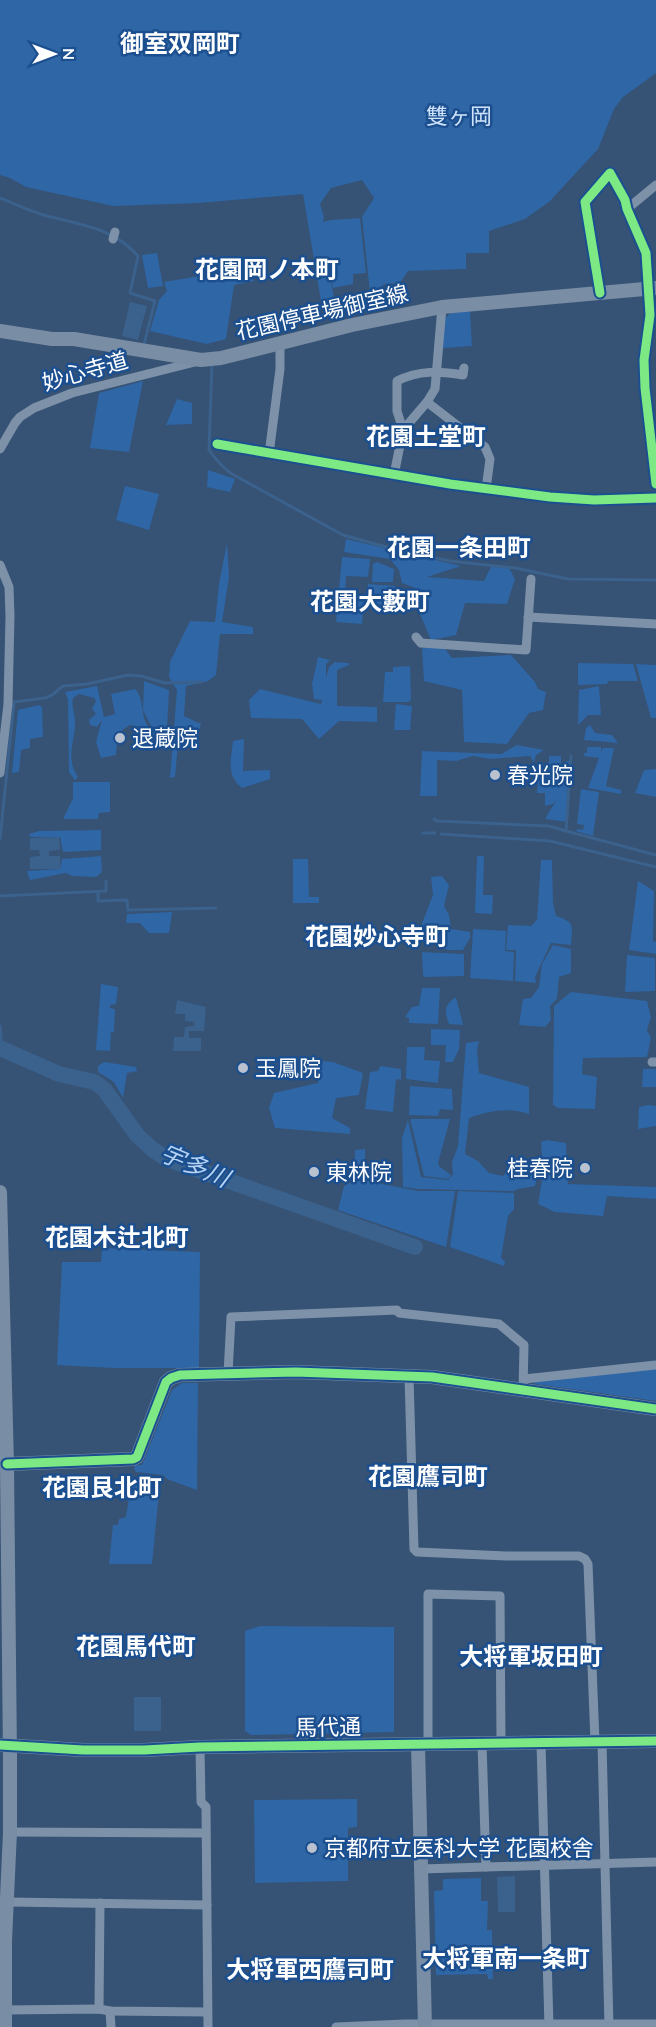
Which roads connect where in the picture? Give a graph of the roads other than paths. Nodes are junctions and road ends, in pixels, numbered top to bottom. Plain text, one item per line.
1 (656, 184) edge
2 (627, 209) junction
3 (656, 246) edge
4 (646, 253) junction
5 (652, 288) edge
6 (600, 293) junction
7 (441, 307) junction
8 (0, 331) edge
9 (280, 343) junction
10 (209, 359) junction
11 (464, 368) dead end
12 (437, 371) junction
13 (656, 387) edge
14 (645, 388) junction
15 (427, 402) junction
16 (403, 430) junction
17 (217, 444) dead end
18 (0, 449) edge
19 (269, 454) junction
20 (655, 461) edge
21 (394, 475) junction
22 (656, 484) edge
23 (486, 489) junction
24 (656, 498) edge
25 (0, 569) edge
26 (531, 579) dead end
27 (528, 617) junction
28 (656, 624) edge
29 (416, 637) dead end
30 (0, 773) edge
31 (0, 1192) edge
32 (656, 1365) edge
33 (2, 1371) edge
34 (228, 1374) junction
35 (409, 1376) junction
36 (523, 1384) junction
37 (656, 1408) edge
38 (7, 1464) junction
39 (4, 1570) edge
40 (5, 1689) edge
41 (656, 1741) edge
42 (599, 1742) junction
43 (501, 1743) junction
44 (541, 1743) junction
45 (482, 1744) junction
46 (5, 1745) edge
47 (423, 1745) junction
48 (200, 1747) junction
49 (5, 1812) edge
50 (10, 1832) junction
51 (205, 1833) junction
52 (656, 1862) edge
53 (605, 1864) junction
54 (544, 1865) junction
55 (486, 1867) junction
56 (422, 1869) junction
57 (8, 1902) junction
58 (100, 1903) junction
59 (207, 1905) junction
60 (3, 1941) edge
61 (3, 1983) edge
62 (99, 2009) junction
63 (5, 2010) junction
64 (110, 2011) junction
65 (207, 2012) junction
66 (656, 2024) edge
67 (609, 2025) edge
68 (425, 2026) edge
69 (489, 2026) edge
70 (549, 2026) edge
71 (5, 2027) edge
72 (111, 2027) edge
73 (208, 2027) edge
74 (336, 2027) edge

1 - 2 street
2 - 4 street
2 - 6 street
3 - 4 street
4 - 5 street
5 - 6 street, 花園停車場御室線
5 - 14 street
6 - 7 street, 花園停車場御室線
7 - 9 street, 花園停車場御室線
7 - 12 street
8 - 10 street, 花園停車場御室線
9 - 10 street, 花園停車場御室線
9 - 19 street
10 - 18 street, 妙心寺道
11 - 12 street
12 - 15 street
12 - 16 street
13 - 14 street
14 - 20 street
15 - 16 street
15 - 23 street
16 - 21 street
17 - 19 street
19 - 21 street
20 - 22 street
21 - 23 street
23 - 24 street
25 - 30 street
26 - 27 street
27 - 28 street
27 - 29 street
31 - 33 street
32 - 36 street
33 - 38 street
34 - 35 street
34 - 36 street
34 - 38 street
35 - 36 street
35 - 42 street
36 - 37 street
38 - 39 street
39 - 40 street
40 - 46 street
41 - 42 street, 馬代通
42 - 44 street, 馬代通
42 - 53 street
43 - 44 street, 馬代通
43 - 45 street, 馬代通
43 - 47 street
44 - 54 street
45 - 47 street, 馬代通
45 - 55 street
46 - 48 street, 馬代通
46 - 49 street
47 - 48 street, 馬代通
47 - 56 street
48 - 51 street
49 - 50 street
50 - 51 street
50 - 57 street
51 - 59 street
52 - 53 street
53 - 54 street
53 - 67 street
54 - 55 street
54 - 70 street
55 - 56 street
56 - 68 street
57 - 58 street
57 - 60 street
58 - 59 street
58 - 62 street
59 - 65 street
60 - 61 street
61 - 63 street
62 - 63 street
62 - 64 street
63 - 71 street
64 - 65 street
64 - 72 street
65 - 73 street
66 - 67 street
67 - 70 street
68 - 69 street
68 - 74 street
69 - 70 street

